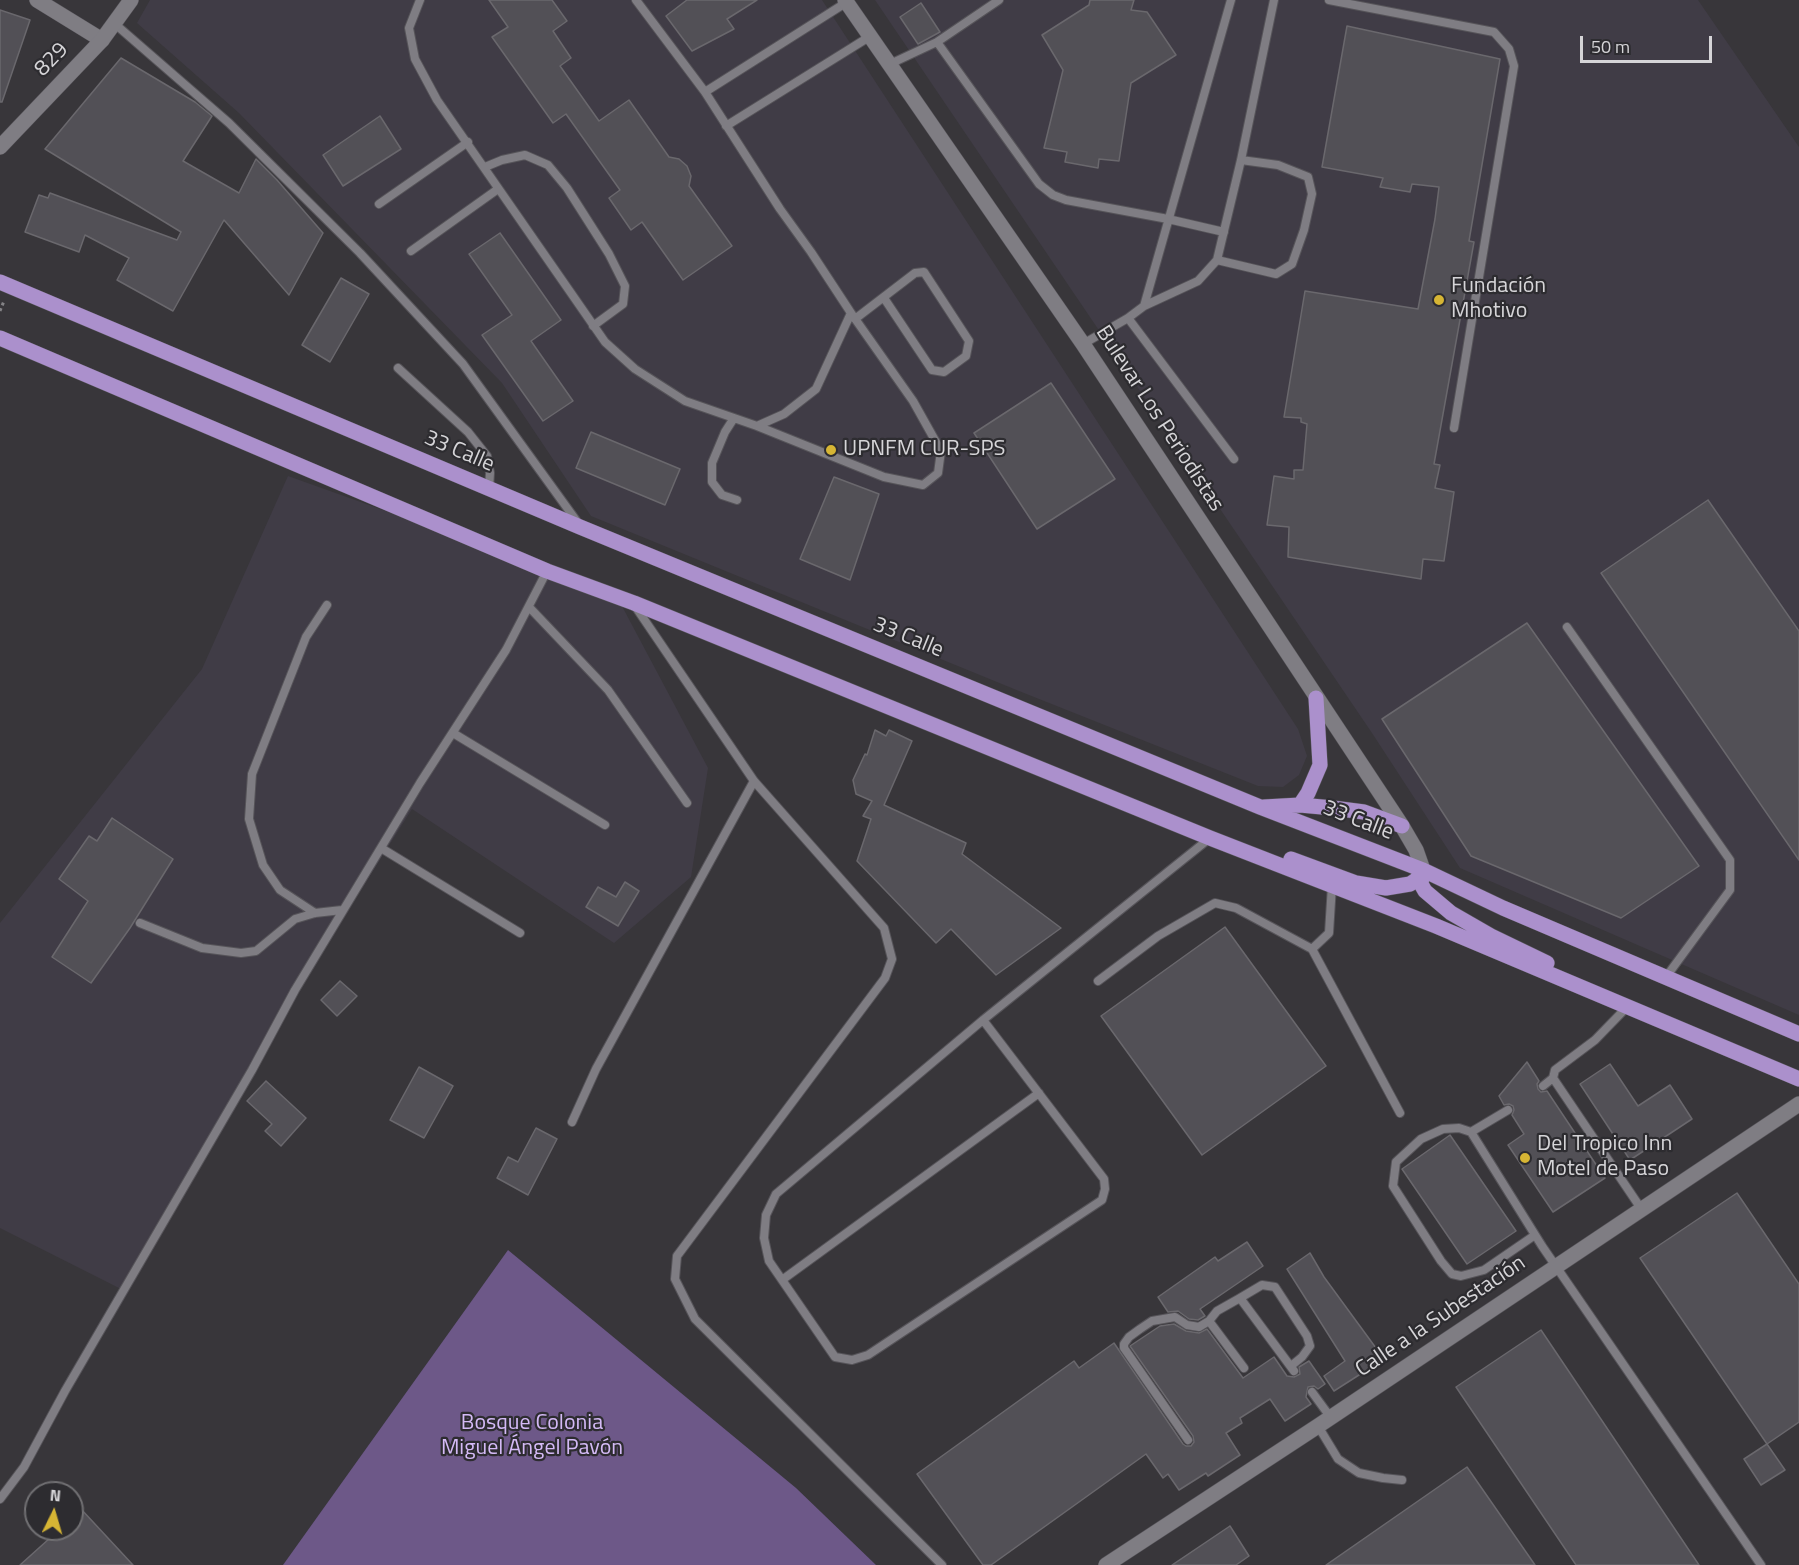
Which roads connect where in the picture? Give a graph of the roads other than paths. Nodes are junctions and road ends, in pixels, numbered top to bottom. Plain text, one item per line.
1 (37, 0) edge
2 (131, 0) edge
3 (420, 0) edge
4 (636, 0) edge
5 (999, 0) edge
6 (1231, 0) edge
7 (1274, 0) edge
8 (1329, 0) edge
9 (846, 1) edge
10 (115, 24) junction
11 (870, 37) junction
12 (102, 40) junction
13 (937, 42) junction
14 (890, 64) junction
15 (705, 92) junction
16 (726, 126) junction
17 (468, 142) junction
18 (0, 147) edge
19 (1241, 160) junction
20 (485, 167) junction
21 (498, 189) junction
22 (379, 204) dead end
23 (1168, 219) junction
24 (1224, 232) junction
25 (411, 251) dead end
26 (1217, 260) junction
27 (0, 282) edge
28 (884, 298) junction
29 (1144, 306) junction
30 (853, 316) junction
31 (1128, 318) junction
32 (593, 326) junction
33 (0, 338) edge
34 (1083, 344) junction
35 (398, 368) dead end
36 (734, 418) junction
37 (756, 426) junction
38 (1454, 428) dead end
39 (1234, 459) dead end
40 (489, 488) junction
41 (737, 500) dead end
42 (580, 526) junction
43 (548, 571) junction
44 (634, 603) junction
45 (327, 605) dead end
46 (529, 607) junction
47 (1567, 627) dead end
48 (1316, 698) junction
49 (453, 733) junction
50 (754, 782) junction
51 (687, 803) dead end
52 (1300, 805) junction
53 (1260, 807) junction
54 (605, 825) dead end
55 (1402, 826) junction
56 (1210, 838) junction
57 (381, 848) junction
58 (1423, 870) junction
59 (1332, 880) junction
60 (342, 910) junction
61 (315, 913) junction
62 (140, 923) dead end
63 (520, 933) dead end
64 (1312, 949) junction
65 (1666, 977) junction
66 (1098, 981) dead end
67 (1573, 984) junction
68 (1627, 1006) junction
69 (983, 1020) junction
70 (1799, 1034) edge
71 (1552, 1078) junction
72 (1799, 1079) edge
73 (1543, 1086) dead end
74 (1039, 1093) junction
75 (1799, 1104) edge
76 (1508, 1110) dead end
77 (1400, 1113) dead end
78 (572, 1122) dead end
79 (1472, 1132) junction
80 (1642, 1210) junction
81 (1535, 1235) junction
82 (1557, 1266) junction
83 (782, 1280) junction
84 (1240, 1298) junction
85 (1209, 1320) junction
86 (1244, 1368) dead end
87 (1312, 1392) dead end
88 (1331, 1418) junction
89 (1318, 1426) junction
90 (1188, 1440) dead end
91 (1402, 1480) dead end
92 (0, 1499) edge
93 (942, 1565) edge
94 (1106, 1565) edge
95 (1761, 1565) edge

1 - 12 street
2 - 10 street, 829
3 - 17 lane
4 - 15 lane
5 - 13 lane
6 - 23 lane
7 - 19 lane
8 - 38 lane
9 - 11 street, Bulevar Los Periodistas
9 - 15 lane
10 - 12 street, 829
10 - 42 lane
11 - 14 street, Bulevar Los Periodistas
11 - 16 lane
12 - 18 street, 829
13 - 14 lane
13 - 23 lane
14 - 34 street, Bulevar Los Periodistas
15 - 16 lane
16 - 30 lane
17 - 20 lane
17 - 22 lane
19 - 24 lane
19 - 26 lane
20 - 21 lane
20 - 32 lane
21 - 25 lane
21 - 32 lane
23 - 24 lane
23 - 29 lane
24 - 26 lane
26 - 29 lane
27 - 40 main road, 33 Calle
28 - 28 lane
28 - 30 lane
29 - 31 lane
30 - 37 lane
30 - 37 lane
31 - 34 lane
31 - 39 lane
32 - 36 lane
33 - 43 main road
34 - 48 street, Bulevar Los Periodistas
35 - 40 lane
36 - 37 lane
36 - 41 lane
40 - 42 main road, 33 Calle
42 - 53 main road, 33 Calle
43 - 44 main road
43 - 46 lane
44 - 50 lane
44 - 56 main road
45 - 61 lane
46 - 49 lane
46 - 51 lane
47 - 65 lane
48 - 52 main road
48 - 55 street, Bulevar Los Periodistas
49 - 54 lane
49 - 57 lane
50 - 78 lane
50 - 93 lane
52 - 53 main road
52 - 55 main road
53 - 58 main road, 33 Calle
55 - 58 street, Bulevar Los Periodistas
56 - 59 main road
56 - 69 lane
57 - 60 lane
57 - 63 lane
58 - 59 main road
58 - 65 main road, 33 Calle
58 - 67 main road
59 - 64 lane
59 - 67 main road
60 - 61 lane
60 - 92 lane
61 - 62 lane
64 - 66 lane
64 - 77 lane
65 - 70 main road, 33 Calle
67 - 68 main road
68 - 71 lane
68 - 72 main road
69 - 74 lane
69 - 83 lane
71 - 73 lane
71 - 80 lane
74 - 83 lane
74 - 83 lane
75 - 80 street, Calle a la Subestación
76 - 79 lane
79 - 81 lane
79 - 81 lane
80 - 82 street, Calle a la Subestación
81 - 82 lane
82 - 88 street, Calle a la Subestación
82 - 95 lane
84 - 84 lane
84 - 85 lane
85 - 86 lane
85 - 90 lane
87 - 88 lane
88 - 89 street, Calle a la Subestación
89 - 91 lane
89 - 94 street, Calle a la Subestación

